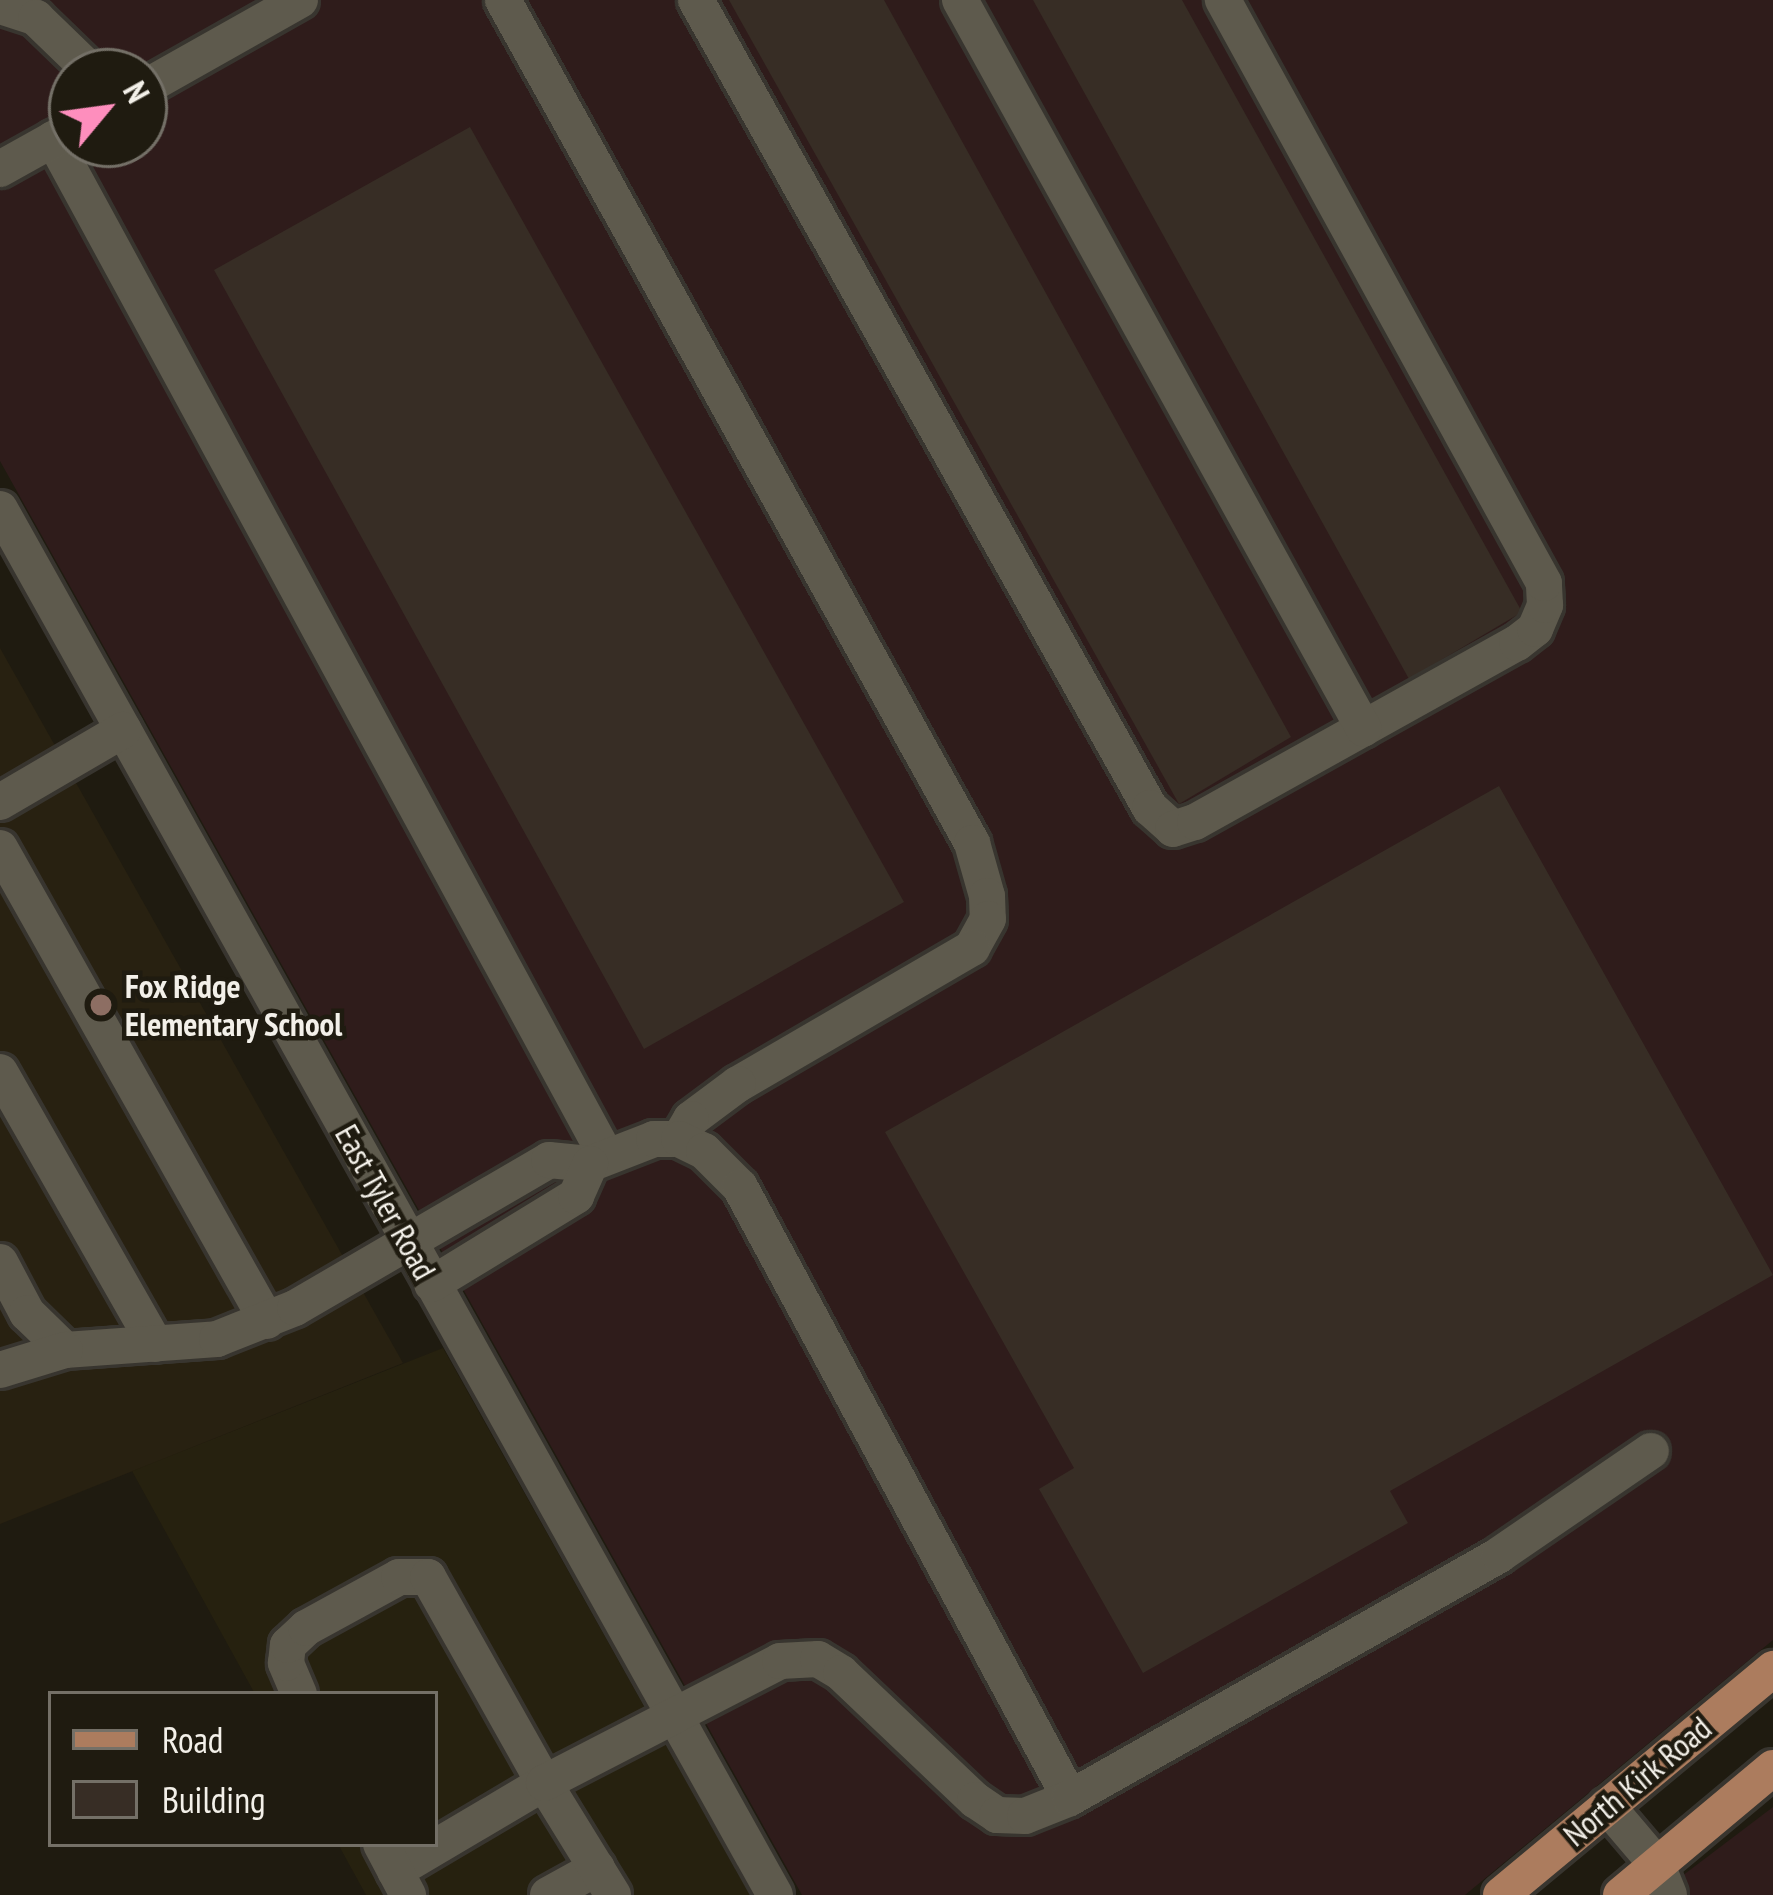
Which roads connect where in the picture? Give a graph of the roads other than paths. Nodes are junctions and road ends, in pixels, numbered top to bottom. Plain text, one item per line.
1 (301, 0) edge
2 (503, 0) edge
3 (696, 0) edge
4 (960, 0) edge
5 (1223, 0) edge
6 (0, 6) edge
7 (67, 48) edge
8 (168, 75) edge
9 (48, 142) edge
10 (80, 168) edge
11 (0, 169) edge
12 (0, 508) edge
13 (1364, 729) junction
14 (123, 730) junction
15 (0, 802) edge
16 (0, 848) edge
17 (0, 1072) edge
18 (680, 1139) junction
19 (598, 1160) junction
20 (406, 1238) junction
21 (0, 1262) edge
22 (432, 1284) junction
23 (267, 1321) junction
24 (155, 1344) junction
25 (65, 1350) junction
26 (0, 1370) edge
27 (1651, 1451) dead end
28 (1773, 1669) edge
29 (297, 1691) edge
30 (674, 1716) junction
31 (1773, 1768) edge
32 (544, 1783) junction
33 (1070, 1798) junction
34 (1607, 1806) junction
35 (438, 1845) edge
36 (434, 1847) edge
37 (395, 1870) edge
38 (1663, 1880) edge
39 (605, 1882) edge
40 (548, 1895) edge
41 (775, 1895) edge
42 (1501, 1895) edge
43 (1621, 1895) edge

1 - 8 street
2 - 18 street
3 - 13 street
4 - 13 street
5 - 13 street
6 - 7 street
9 - 11 street
10 - 19 street
12 - 14 street, East Tyler Road
14 - 15 street
14 - 20 street, East Tyler Road
16 - 23 street
17 - 24 street
18 - 19 street
18 - 33 street
19 - 20 street
19 - 22 street
20 - 22 street, East Tyler Road
20 - 23 street
21 - 25 street
22 - 30 street, East Tyler Road
23 - 24 street
24 - 25 street
25 - 26 street
27 - 33 street
28 - 34 main road, North Kirk Road
29 - 32 street
30 - 32 street
30 - 33 street
30 - 41 street, East Tyler Road
31 - 38 main road
32 - 35 street
32 - 39 street
34 - 38 street
34 - 42 main road, North Kirk Road
36 - 37 street
38 - 43 main road
39 - 40 street

